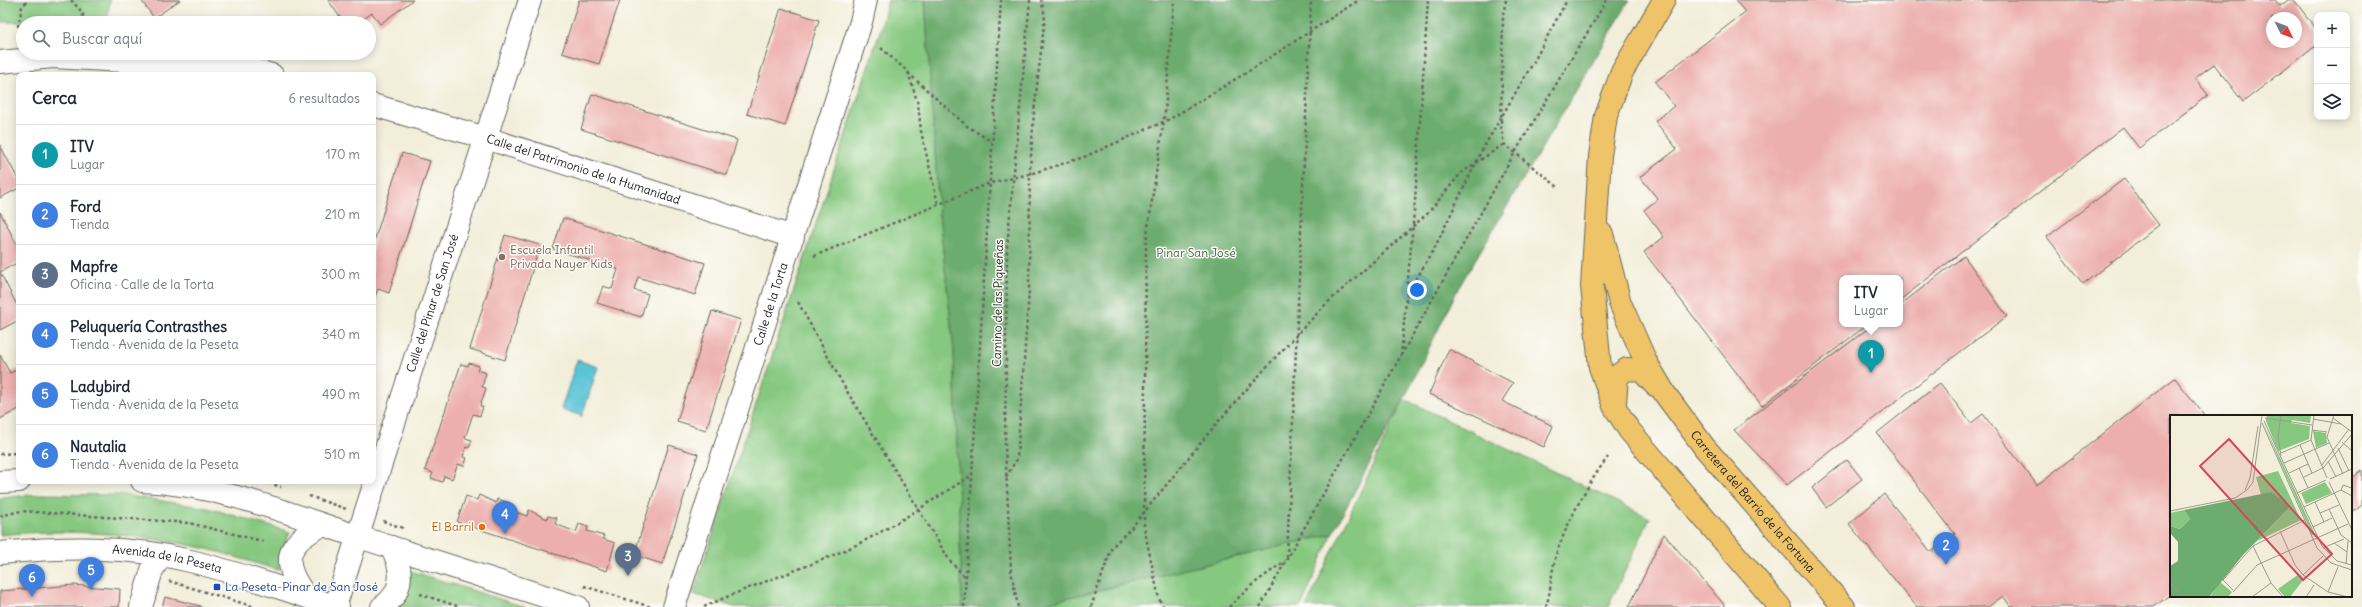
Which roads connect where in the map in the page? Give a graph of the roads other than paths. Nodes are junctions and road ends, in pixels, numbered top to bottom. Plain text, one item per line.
1 (530, 0) edge
2 (866, 0) edge
3 (1664, 0) edge
4 (0, 62) edge
5 (53, 66) edge
6 (261, 72) edge
7 (376, 106) edge
8 (486, 138) junction
9 (1596, 211) junction
10 (793, 237) junction
11 (1665, 394) junction
12 (1614, 406) junction
13 (376, 477) edge
14 (16, 480) edge
15 (0, 482) edge
16 (171, 484) edge
17 (374, 484) edge
18 (323, 525) junction
19 (357, 536) junction
20 (391, 547) junction
21 (0, 553) edge
22 (161, 556) junction
23 (306, 596) junction
24 (141, 607) edge
25 (336, 607) edge
26 (382, 607) edge
27 (578, 607) edge
28 (674, 607) edge
29 (1780, 607) edge
30 (1844, 607) edge

1 - 8 street, Calle del Pinar de San José
2 - 10 street, Calle de la Torta
3 - 9 main road, Carretera del Barrio de la Fortuna
4 - 5 street
5 - 6 street
7 - 8 street, Calle del Patrimonio de la Humanidad
8 - 10 street, Calle del Patrimonio de la Humanidad
8 - 13 street, Calle del Pinar de San José
9 - 11 main road, Carretera del Barrio de la Fortuna
9 - 12 main road, Carretera del Barrio de la Fortuna
10 - 28 street, Calle de la Torta
11 - 12 main road, Carretera del Barrio de la Fortuna
11 - 30 main road, Carretera del Barrio de la Fortuna
12 - 29 main road, Carretera del Barrio de la Fortuna
14 - 15 street
16 - 18 street
17 - 19 street, Calle del Pinar de San José
18 - 19 street
18 - 23 street
19 - 20 street
19 - 25 street, Calle del Pinar de San José
20 - 26 street
20 - 27 street
21 - 22 street, Avenida de la Peseta
22 - 23 street, Avenida de la Peseta
22 - 24 street
23 - 25 street, Avenida de la Peseta

